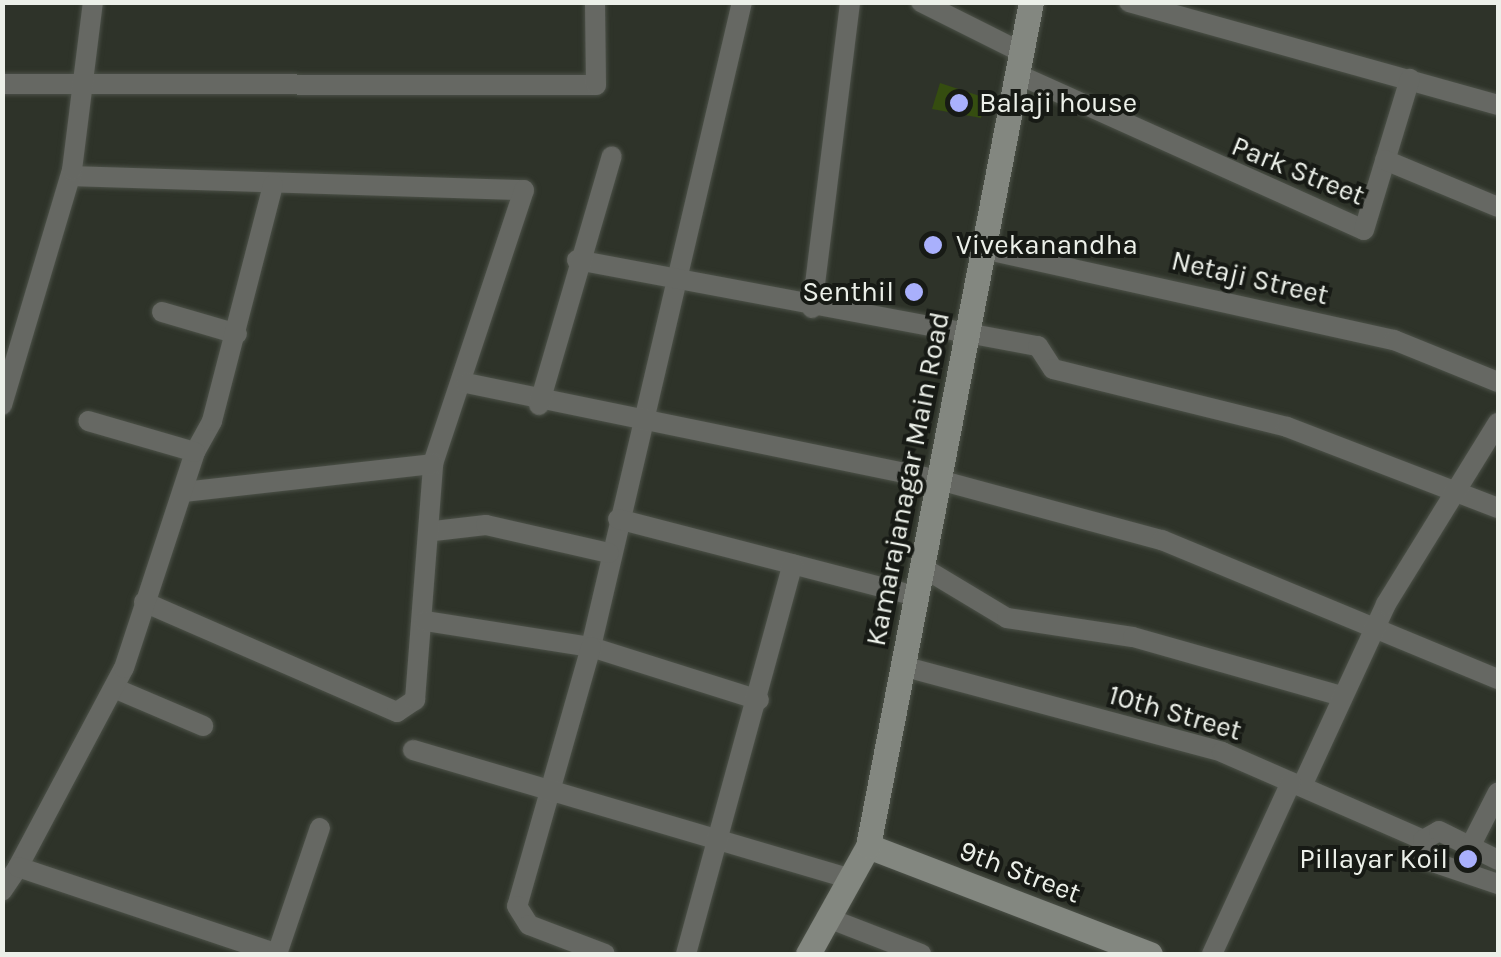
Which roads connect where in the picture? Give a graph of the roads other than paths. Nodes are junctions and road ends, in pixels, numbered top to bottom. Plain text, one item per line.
1 (93, 2) edge
2 (595, 2) edge
3 (742, 2) edge
4 (850, 2) edge
5 (921, 2) edge
6 (1031, 2) edge
7 (1129, 2) edge
8 (1019, 63) junction
9 (1410, 79) junction
10 (89, 82) junction
11 (2, 84) edge
12 (1498, 105) edge
13 (612, 156) dead end
14 (1386, 160) junction
15 (71, 176) junction
16 (273, 184) junction
17 (1498, 206) edge
18 (983, 248) junction
19 (576, 260) junction
20 (672, 284) junction
21 (812, 308) junction
22 (162, 312) dead end
23 (967, 333) junction
24 (237, 334) junction
25 (1498, 382) edge
26 (466, 384) junction
27 (540, 404) junction
28 (2, 405) edge
29 (88, 421) dead end
30 (1498, 423) edge
31 (637, 424) junction
32 (195, 452) junction
33 (434, 464) junction
34 (938, 480) junction
35 (1459, 490) junction
36 (185, 492) junction
37 (1498, 508) edge
38 (618, 519) junction
39 (434, 531) junction
40 (609, 553) junction
41 (792, 564) junction
42 (922, 567) junction
43 (916, 596) junction
44 (144, 602) junction
45 (426, 621) junction
46 (1376, 625) junction
47 (591, 647) junction
48 (902, 666) junction
49 (1498, 678) edge
50 (114, 688) junction
51 (1342, 696) junction
52 (758, 700) junction
53 (203, 726) dead end
54 (413, 750) dead end
55 (1296, 784) junction
56 (552, 791) junction
57 (1498, 792) edge
58 (320, 828) dead end
59 (1422, 840) junction
60 (724, 842) junction
61 (1472, 844) junction
62 (868, 846) junction
63 (1498, 860) edge
64 (18, 866) junction
65 (850, 878) junction
66 (1498, 884) edge
67 (2, 891) edge
68 (828, 918) junction
69 (278, 954) edge
70 (605, 954) edge
71 (686, 954) edge
72 (808, 954) edge
73 (921, 954) edge
74 (1150, 954) edge
75 (1212, 954) edge

1 - 10 street
2 - 10 street
3 - 20 street
4 - 21 street
5 - 8 street
6 - 8 main road, Kamarajanagar Main Road
7 - 9 street
8 - 14 street, Park Street
8 - 18 main road, Kamarajanagar Main Road
9 - 12 street
9 - 14 street, Park Street
10 - 11 street
10 - 15 street
13 - 19 street
14 - 17 street
15 - 16 street
15 - 28 street
16 - 24 street
16 - 26 street
18 - 23 main road, Kamarajanagar Main Road
18 - 25 street, Netaji Street
19 - 20 street
19 - 27 street
20 - 21 street
20 - 31 street
21 - 23 street
22 - 24 street
23 - 34 main road, Kamarajanagar Main Road
23 - 35 street
24 - 32 street
26 - 27 street
26 - 33 street
27 - 31 street
29 - 32 street
30 - 35 street
31 - 34 street
31 - 38 street
32 - 36 street
33 - 36 street
33 - 39 street
34 - 42 main road, Kamarajanagar Main Road
34 - 46 street
35 - 37 street
35 - 46 street
36 - 44 street
38 - 40 street
38 - 41 street
39 - 40 street
39 - 45 street
40 - 47 street
41 - 43 street
41 - 52 street
42 - 43 main road, Kamarajanagar Main Road
42 - 51 street
43 - 48 main road, Kamarajanagar Main Road
44 - 45 street
44 - 50 street
45 - 47 street
46 - 49 street
46 - 51 street
47 - 52 street
47 - 56 street
48 - 55 street, 10th Street
48 - 62 main road, Kamarajanagar Main Road
50 - 53 street
50 - 64 street
51 - 55 street
52 - 60 street
54 - 56 street
55 - 59 street, 10th Street
55 - 75 street
56 - 60 street
56 - 70 street
57 - 61 street
58 - 69 street
59 - 61 street, 10th Street
59 - 66 street, 10th Street
60 - 65 street
60 - 71 street
61 - 63 street, 10th Street
62 - 65 main road, Kamarajanagar Main Road
62 - 74 main road, 9th Street
64 - 67 street
64 - 69 street
65 - 68 main road, Kamarajanagar Main Road
68 - 72 main road, Kamarajanagar Main Road
68 - 73 street

